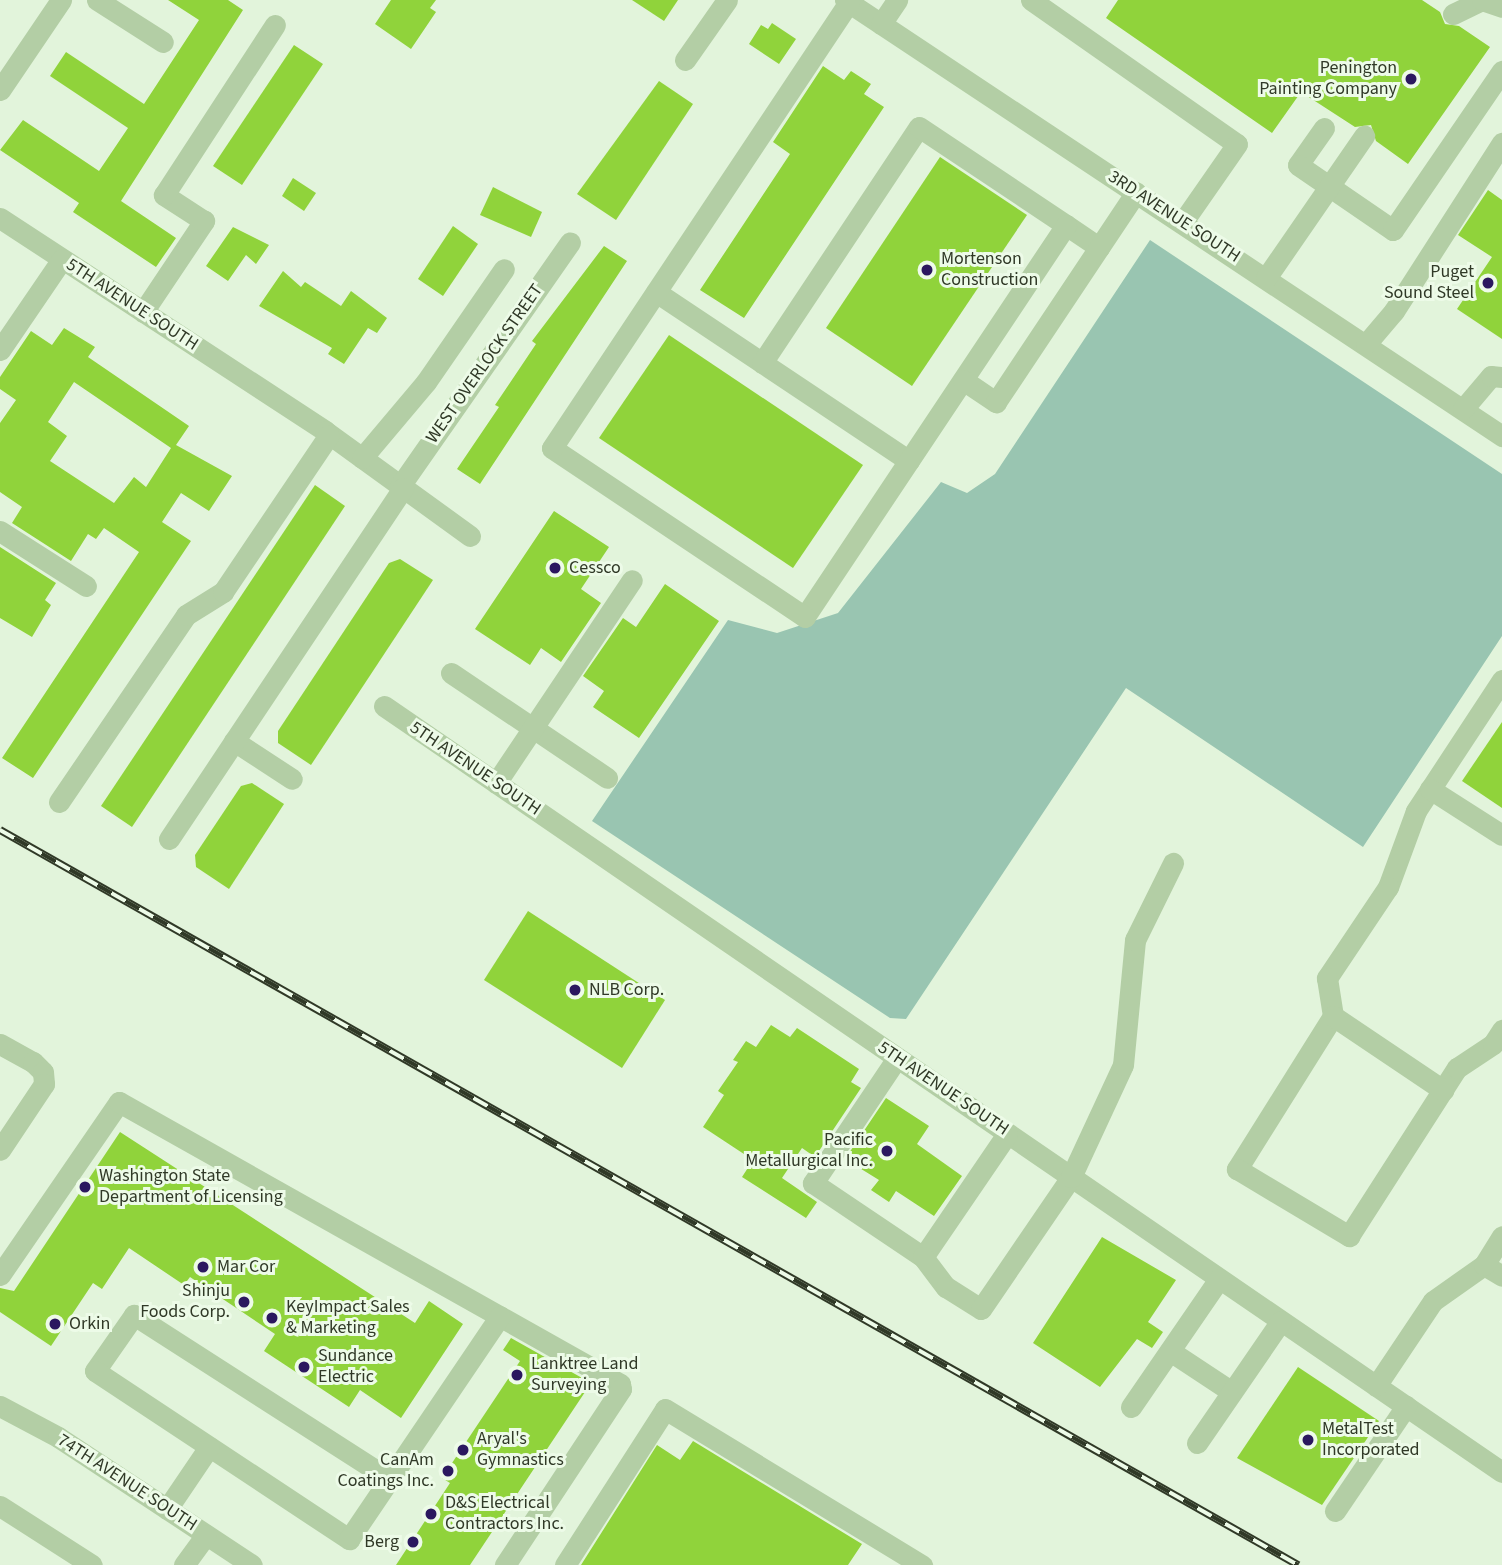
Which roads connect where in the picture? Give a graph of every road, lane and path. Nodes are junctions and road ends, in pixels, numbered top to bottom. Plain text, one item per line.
1 (61, 0) edge
2 (97, 0) edge
3 (727, 0) edge
4 (897, 0) edge
5 (1031, 0) edge
6 (847, 1) edge
7 (1502, 7) edge
8 (1453, 14) dead end
9 (275, 24) dead end
10 (881, 24) junction
11 (163, 42) dead end
12 (685, 60) dead end
13 (1502, 71) edge
14 (0, 90) edge
15 (1324, 128) dead end
16 (1364, 136) dead end
17 (1502, 143) edge
18 (1329, 186) junction
19 (1136, 192) junction
20 (0, 218) edge
21 (1182, 223) junction
22 (1066, 225) junction
23 (570, 242) dead end
24 (1100, 247) junction
25 (62, 259) junction
26 (504, 269) dead end
27 (1266, 278) junction
28 (656, 292) junction
29 (143, 312) junction
30 (1366, 344) junction
31 (0, 350) edge
32 (762, 363) junction
33 (1502, 377) edge
34 (963, 380) junction
35 (1463, 409) junction
36 (329, 435) junction
37 (1502, 436) edge
38 (362, 458) junction
39 (909, 461) junction
40 (401, 487) junction
41 (0, 531) edge
42 (470, 536) dead end
43 (632, 580) dead end
44 (86, 586) dead end
45 (451, 673) dead end
46 (1502, 680) edge
47 (384, 706) dead end
48 (533, 728) junction
49 (234, 741) junction
50 (607, 778) dead end
51 (292, 779) dead end
52 (496, 783) junction
53 (1430, 789) junction
54 (59, 802) dead end
55 (1502, 835) edge
56 (169, 839) dead end
57 (1174, 863) dead end
58 (1333, 1016) junction
59 (1502, 1030) edge
60 (0, 1044) edge
61 (897, 1058) junction
62 (1443, 1090) junction
63 (1007, 1134) junction
64 (0, 1150) edge
65 (1071, 1177) junction
66 (1502, 1236) edge
67 (923, 1257) junction
68 (1493, 1270) edge
69 (0, 1275) edge
70 (1219, 1279) junction
71 (500, 1316) junction
72 (1281, 1321) junction
73 (1170, 1351) junction
74 (1376, 1386) junction
75 (1232, 1392) junction
76 (0, 1406) edge
77 (1406, 1406) junction
78 (1131, 1407) dead end
79 (1197, 1443) dead end
80 (209, 1447) junction
81 (1502, 1472) edge
82 (388, 1479) junction
83 (0, 1506) edge
84 (167, 1509) junction
85 (1335, 1511) dead end
86 (206, 1535) junction
87 (93, 1565) edge
88 (184, 1565) edge
89 (252, 1565) edge
90 (505, 1565) edge
91 (565, 1565) edge
92 (922, 1565) edge

1 - 14 street
2 - 11 street
3 - 12 street
4 - 10 street
5 - 21 street
6 - 10 street, 3RD AVENUE SOUTH
6 - 28 street
7 - 8 street
9 - 29 street
10 - 19 street, 3RD AVENUE SOUTH
13 - 18 street
15 - 18 street
16 - 18 street
17 - 30 street
18 - 27 street
19 - 21 street, 3RD AVENUE SOUTH
19 - 24 street
20 - 25 street, 5TH AVENUE SOUTH
21 - 27 street, 3RD AVENUE SOUTH
22 - 24 street
22 - 32 street
22 - 34 street
23 - 40 street, WEST OVERLOCK STREET
24 - 34 street
25 - 29 street, 5TH AVENUE SOUTH
25 - 31 street
26 - 38 street
27 - 30 street, 3RD AVENUE SOUTH
28 - 32 street
28 - 39 street
29 - 36 street, 5TH AVENUE SOUTH
30 - 35 street, 3RD AVENUE SOUTH
32 - 39 street
33 - 35 street
34 - 39 street
35 - 37 street, 3RD AVENUE SOUTH
36 - 38 street, 5TH AVENUE SOUTH
36 - 54 street
38 - 40 street, 5TH AVENUE SOUTH
40 - 42 street, 5TH AVENUE SOUTH
40 - 49 street, WEST OVERLOCK STREET
41 - 44 street
43 - 48 street
45 - 48 street
46 - 53 street
47 - 52 street, 5TH AVENUE SOUTH
48 - 50 street
48 - 52 street
49 - 51 street
49 - 56 street, WEST OVERLOCK STREET
52 - 61 street, 5TH AVENUE SOUTH
53 - 55 street
53 - 58 street
57 - 65 street
58 - 62 street
58 - 62 street
59 - 62 street
60 - 64 street
61 - 63 street, 5TH AVENUE SOUTH
61 - 67 street
63 - 65 street, 5TH AVENUE SOUTH
63 - 67 street
65 - 67 street
65 - 70 street, 5TH AVENUE SOUTH
66 - 68 street
68 - 74 street
69 - 71 street
70 - 72 street, 5TH AVENUE SOUTH
70 - 73 street
71 - 82 street
71 - 90 street
72 - 74 street, 5TH AVENUE SOUTH
72 - 75 street
73 - 75 street
73 - 78 street
74 - 77 street, 5TH AVENUE SOUTH
75 - 79 street
76 - 84 street, 74TH AVENUE SOUTH
77 - 81 street, 5TH AVENUE SOUTH
77 - 85 street
80 - 82 street
80 - 82 street
80 - 84 street
83 - 87 street
84 - 86 street, 74TH AVENUE SOUTH
86 - 88 street
86 - 89 street, 74TH AVENUE SOUTH
91 - 92 street

